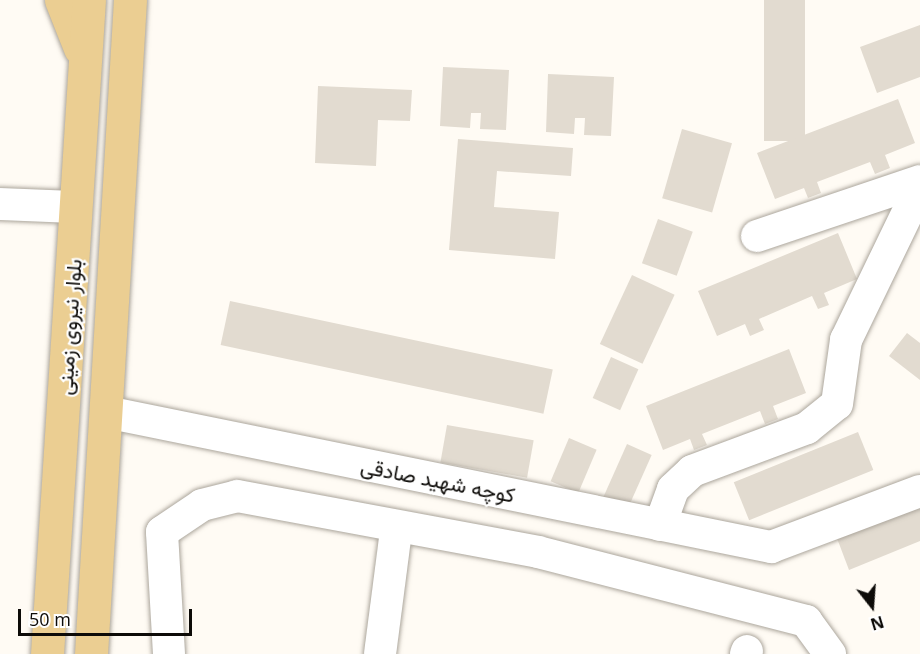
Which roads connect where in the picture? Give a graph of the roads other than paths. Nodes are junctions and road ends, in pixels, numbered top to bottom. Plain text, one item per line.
1 (61, 0) edge
2 (89, 0) edge
3 (133, 7) edge
4 (85, 68) junction
5 (920, 181) edge
6 (920, 187) edge
7 (0, 204) edge
8 (76, 207) junction
9 (758, 236) dead end
10 (106, 412) junction
11 (920, 491) edge
12 (660, 525) junction
13 (396, 530) junction
14 (47, 654) edge
15 (91, 654) edge
16 (169, 654) edge
17 (380, 654) edge
18 (830, 654) edge

1 - 4 main road
2 - 4 main road, بلوار نیروی زمینی
3 - 10 main road, بلوار نیروی زمینی
4 - 8 main road, بلوار نیروی زمینی
5 - 9 street
6 - 12 street
7 - 8 street
8 - 14 main road, بلوار نیروی زمینی
10 - 12 street, کوچه شهید صادقی
10 - 15 main road, بلوار نیروی زمینی
11 - 12 street, کوچه شهید صادقی
13 - 16 street
13 - 17 street
13 - 18 street

